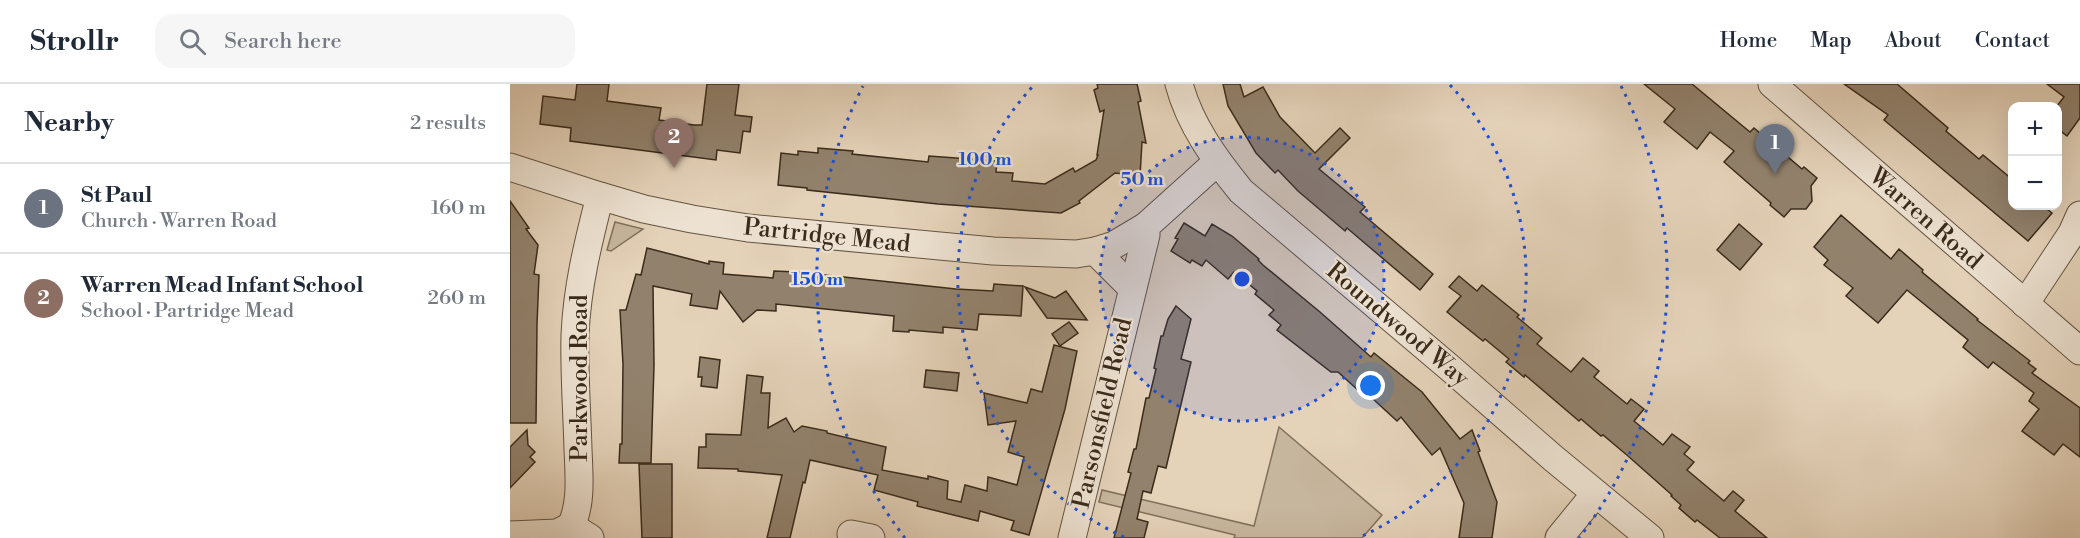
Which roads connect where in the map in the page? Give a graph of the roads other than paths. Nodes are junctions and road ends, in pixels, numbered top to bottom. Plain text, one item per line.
1 (1179, 84) edge
2 (1772, 84) edge
3 (1217, 162) junction
4 (510, 167) edge
5 (600, 196) junction
6 (2080, 215) edge
7 (1146, 226) junction
8 (1095, 251) junction
9 (1132, 288) junction
10 (2025, 304) junction
11 (2080, 351) edge
12 (1595, 494) junction
13 (580, 532) edge
14 (510, 535) edge
15 (1072, 538) edge
16 (1559, 538) edge
17 (1650, 538) edge

1 - 3 street, Roundwood Way
2 - 10 street, Warren Road
3 - 7 street
3 - 12 street, Roundwood Way
4 - 5 street, Partridge Mead
5 - 8 street, Partridge Mead
5 - 13 street, Parkwood Road
6 - 10 street
7 - 8 street, Partridge Mead
7 - 9 street, Parsonsfield Road
8 - 9 street, Parsonsfield Road
9 - 15 street, Parsonsfield Road
10 - 11 street, Warren Road
12 - 16 street
12 - 17 street, Roundwood Way
13 - 14 street

